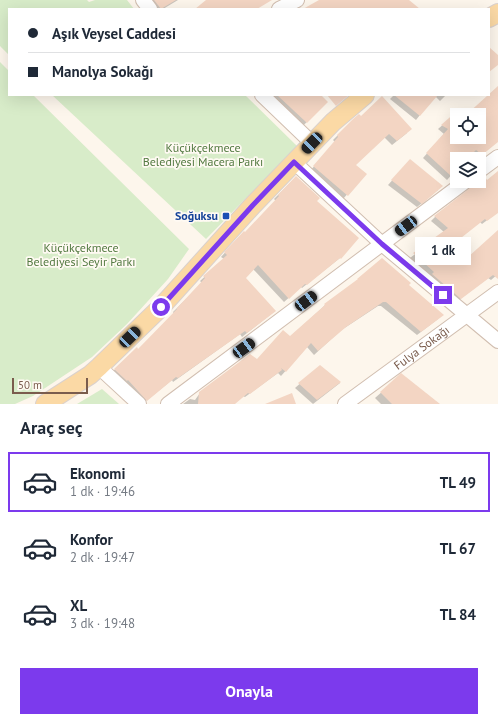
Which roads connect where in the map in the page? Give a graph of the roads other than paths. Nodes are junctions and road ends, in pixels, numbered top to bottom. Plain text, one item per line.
1 (143, 0) edge
2 (296, 0) edge
3 (149, 8) edge
4 (281, 8) edge
5 (263, 96) edge
6 (364, 96) edge
7 (312, 143) junction
8 (498, 157) edge
9 (294, 162) junction
10 (486, 166) edge
11 (457, 188) edge
12 (382, 244) junction
13 (498, 292) edge
14 (467, 315) junction
15 (498, 341) edge
16 (99, 367) junction
17 (45, 404) edge
18 (139, 404) edge
19 (168, 404) edge
20 (345, 404) edge

1 - 3 street
2 - 4 street
5 - 7 street
6 - 7 main road
7 - 9 main road
8 - 10 street
9 - 12 street
9 - 16 main road
11 - 12 street
12 - 14 street
12 - 19 street
13 - 14 street, Fulya Sokağı
14 - 15 street
14 - 20 street, Fulya Sokağı
16 - 17 main road
16 - 18 street

